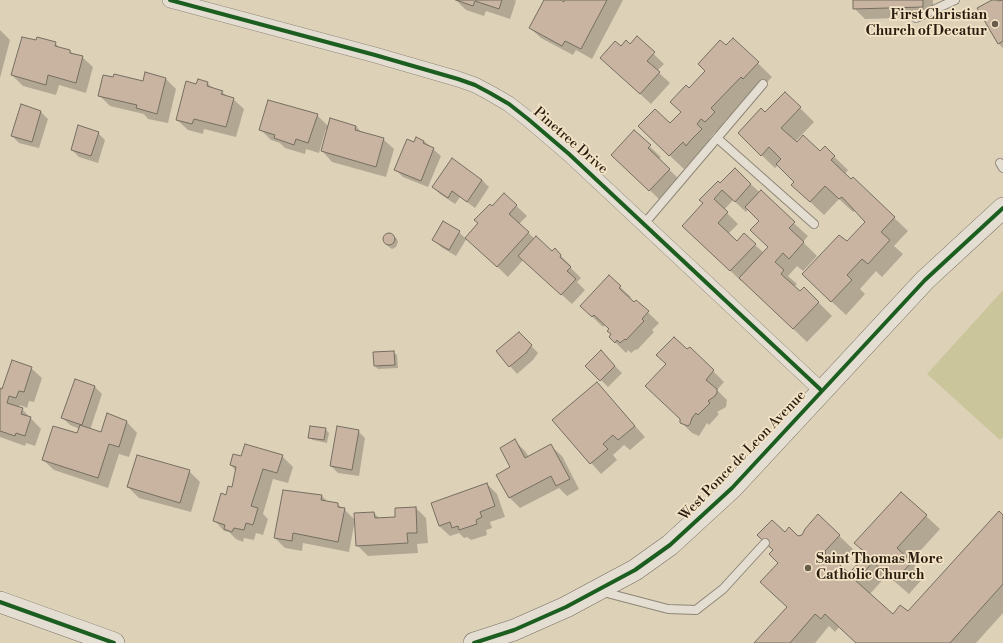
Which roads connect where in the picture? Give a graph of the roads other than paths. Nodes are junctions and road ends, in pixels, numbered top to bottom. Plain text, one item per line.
1 (170, 0) edge
2 (954, 0) edge
3 (916, 18) dead end
4 (763, 84) dead end
5 (717, 138) junction
6 (1003, 208) edge
7 (644, 224) junction
8 (814, 224) dead end
9 (822, 390) junction
10 (765, 542) dead end
11 (598, 590) junction
12 (0, 602) edge
13 (511, 637) edge
14 (114, 643) edge
15 (474, 643) edge

1 - 7 street, Pinetree Drive
2 - 3 lane
4 - 5 lane
5 - 7 lane
5 - 8 lane
6 - 9 main road, West Ponce de Leon Avenue
7 - 9 street, Pinetree Drive
9 - 11 main road, West Ponce de Leon Avenue
10 - 11 lane
11 - 13 main road, West Ponce de Leon Avenue
12 - 14 main road
13 - 15 main road, West Ponce de Leon Avenue

